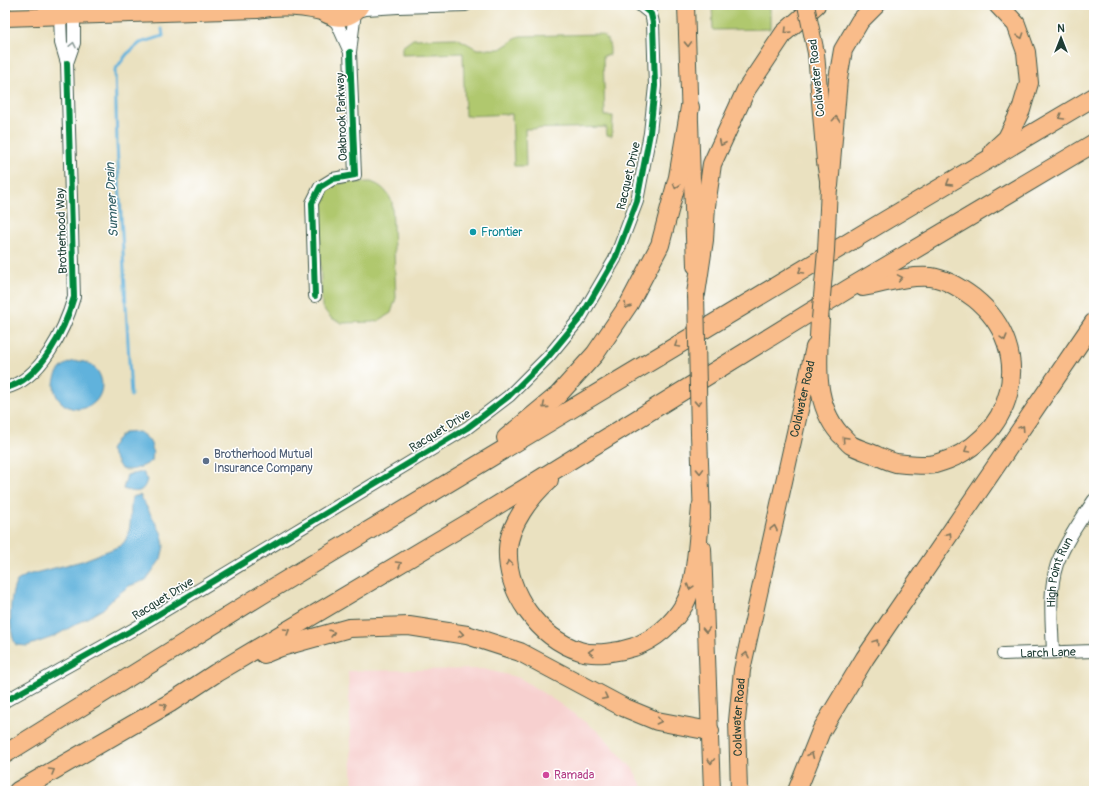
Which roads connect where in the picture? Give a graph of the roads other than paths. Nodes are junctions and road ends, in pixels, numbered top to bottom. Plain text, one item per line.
1 (466, 5) edge
2 (686, 5) edge
3 (806, 5) edge
4 (816, 5) edge
5 (876, 5) edge
6 (998, 5) edge
7 (277, 6) edge
8 (396, 6) edge
9 (642, 6) edge
10 (173, 9) edge
11 (358, 9) edge
12 (322, 11) edge
13 (67, 16) junction
14 (5, 18) edge
15 (350, 52) junction
16 (1094, 97) edge
17 (690, 107) junction
18 (1094, 143) edge
19 (972, 170) junction
20 (829, 186) junction
21 (848, 289) junction
22 (696, 294) junction
23 (315, 296) dead end
24 (820, 319) joint
25 (1094, 322) edge
26 (814, 367) junction
27 (5, 388) edge
28 (578, 456) junction
29 (462, 475) junction
30 (1094, 500) edge
31 (701, 507) junction
32 (1094, 651) edge
33 (1053, 652) junction
34 (1003, 654) dead end
35 (216, 673) junction
36 (5, 701) edge
37 (710, 731) junction
38 (5, 754) edge
39 (18, 791) edge
40 (712, 791) edge
41 (739, 791) edge
42 (796, 791) edge

1 - 8 street
2 -> 17 main road
3 - 20 main road, Coldwater Road, bridge
4 -> 22 highway
20 -> 5 highway
6 -> 19 highway
7 - 10 main road
7 - 12 main road
8 - 11 street
9 - 36 street, Racquet Drive
10 - 13 main road
11 - 12 main road
11 - 15 street, Oakbrook Parkway
12 - 15 street, Oakbrook Parkway
13 - 14 main road
13 - 27 street, Brotherhood Way
15 - 23 street, Oakbrook Parkway
16 -> 19 highway
17 - 22 main road
17 -> 29 highway
18 - 21 highway
19 -> 29 highway
20 - 24 main road, Coldwater Road, bridge
21 -> 26 highway
21 - 28 highway
22 -> 31 main road, bridge
24 - 26 highway
42 -> 25 highway
41 -> 26 main road, Coldwater Road
31 -> 28 highway
35 -> 28 highway
29 - 38 highway
30 - 33 street, High Point Run
31 -> 37 main road
32 - 33 street, Larch Lane
33 - 34 street, Larch Lane
35 -> 37 highway
39 -> 35 highway
37 -> 40 main road

